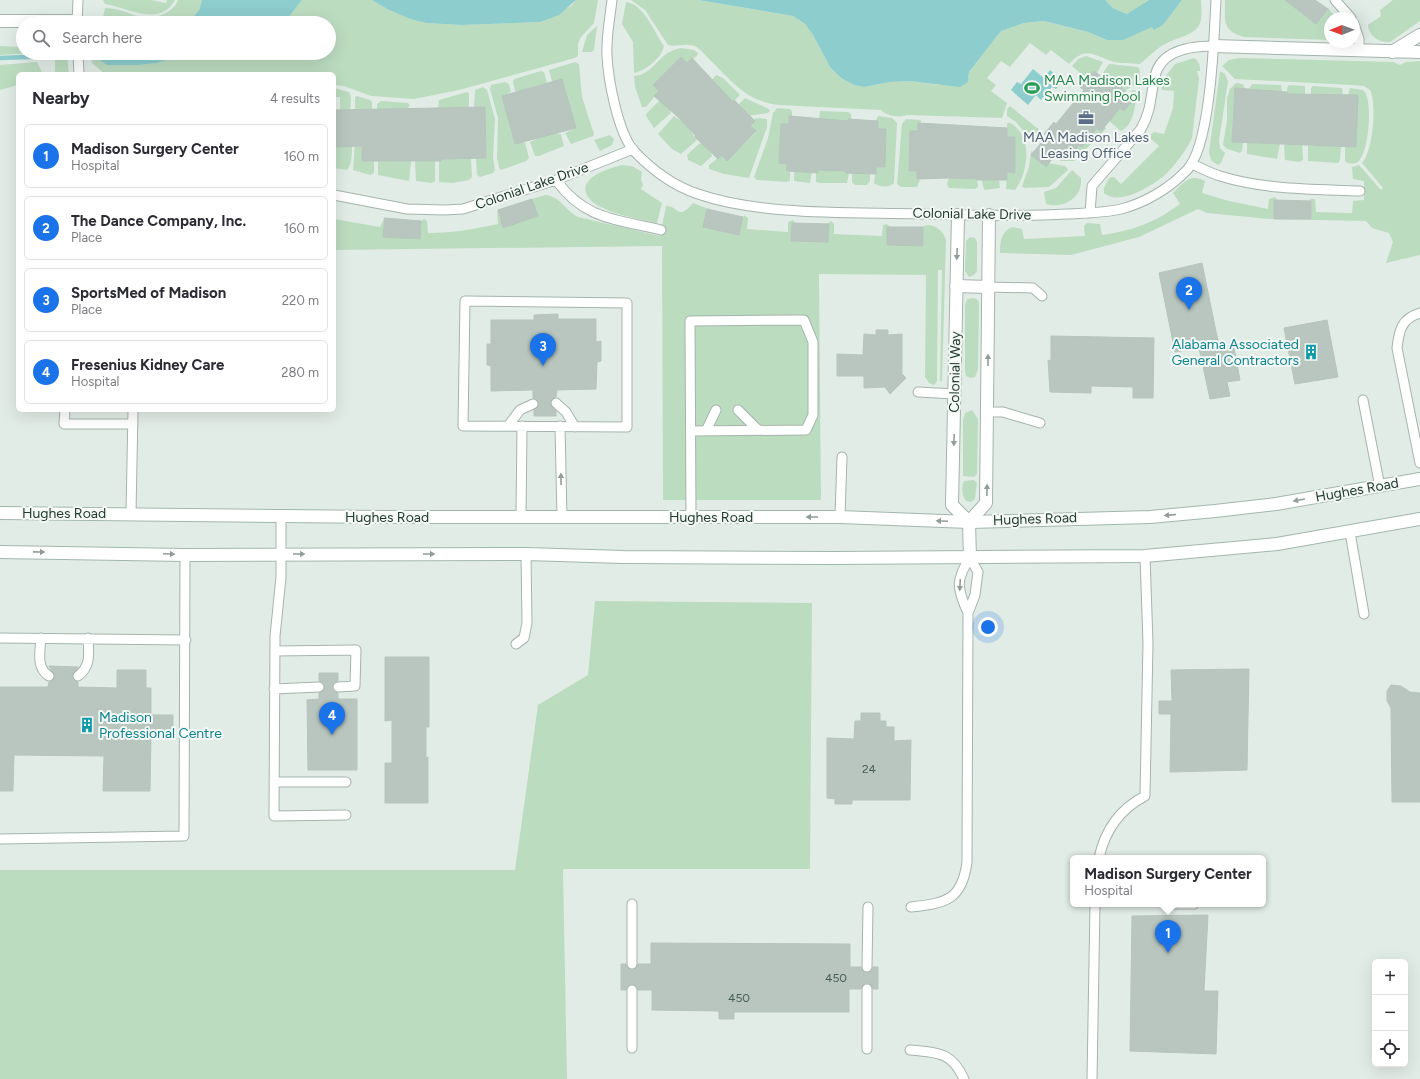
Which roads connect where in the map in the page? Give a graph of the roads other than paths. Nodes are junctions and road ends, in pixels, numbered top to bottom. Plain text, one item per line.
1 (78, 0) edge
2 (612, 0) edge
3 (1216, 0) edge
4 (1335, 0) edge
5 (1346, 12) edge
6 (77, 16) edge
7 (0, 21) edge
8 (16, 21) edge
9 (1420, 35) edge
10 (1213, 46) junction
11 (1359, 51) joint
12 (1391, 52) junction
13 (1420, 52) edge
14 (78, 60) edge
15 (79, 72) edge
16 (633, 149) junction
17 (1192, 164) junction
18 (556, 180) junction
19 (1360, 191) dead end
20 (336, 195) edge
21 (1090, 213) junction
22 (958, 215) junction
23 (989, 215) junction
24 (661, 230) dead end
25 (956, 286) junction
26 (988, 287) junction
27 (1042, 296) dead end
28 (1420, 313) edge
29 (918, 392) dead end
30 (955, 394) junction
31 (1363, 400) dead end
32 (556, 403) dead end
33 (533, 404) dead end
34 (716, 410) dead end
35 (738, 410) dead end
36 (65, 412) edge
37 (133, 412) edge
38 (987, 412) junction
39 (1040, 423) dead end
40 (133, 424) junction
41 (508, 426) junction
42 (522, 426) junction
43 (560, 426) junction
44 (575, 427) junction
45 (706, 430) junction
46 (758, 430) junction
47 (691, 431) junction
48 (842, 457) dead end
49 (1420, 463) edge
50 (1420, 479) edge
51 (1380, 487) junction
52 (0, 513) edge
53 (131, 514) junction
54 (281, 516) junction
55 (521, 517) junction
56 (691, 517) junction
57 (840, 517) junction
58 (562, 518) junction
59 (1420, 519) edge
60 (969, 522) junction
61 (1350, 532) junction
62 (0, 552) edge
63 (282, 554) junction
64 (526, 554) junction
65 (185, 555) junction
66 (1145, 556) junction
67 (970, 558) junction
68 (968, 613) junction
69 (1364, 614) dead end
70 (0, 638) edge
71 (41, 638) junction
72 (88, 638) junction
73 (186, 640) junction
74 (516, 644) dead end
75 (275, 651) junction
76 (49, 676) dead end
77 (78, 676) dead end
78 (319, 687) dead end
79 (338, 687) dead end
80 (274, 688) junction
81 (274, 782) junction
82 (346, 782) dead end
83 (346, 815) dead end
84 (0, 839) edge
85 (1100, 855) edge
86 (632, 904) dead end
87 (868, 907) dead end
88 (911, 907) dead end
89 (1095, 907) edge
90 (632, 964) dead end
91 (867, 967) dead end
92 (867, 989) dead end
93 (632, 990) dead end
94 (632, 1048) dead end
95 (867, 1049) dead end
96 (910, 1050) dead end
97 (964, 1079) edge
98 (1092, 1079) edge

1 - 6 lane
2 - 16 lane, Colonial Lake Drive
3 - 10 lane, Colonial Lake Drive
4 - 5 lane
7 - 8 main road
9 - 12 main road
10 - 11 main road
10 - 17 lane, Colonial Lake Drive
10 - 21 lane
11 - 12 main road
12 - 13 main road
14 - 15 lane
16 - 18 lane, Colonial Lake Drive
16 - 22 lane, Colonial Lake Drive
17 - 19 lane
17 - 21 lane, Colonial Lake Drive
18 - 20 lane, Colonial Lake Drive
18 - 24 lane
21 - 23 lane, Colonial Lake Drive
22 - 23 lane, Colonial Lake Drive
22 -> 25 main road, Colonial Way
23 - 26 main road
25 - 26 main road
25 - 30 main road, Colonial Way
26 - 27 lane
38 -> 26 main road
28 - 49 lane
29 - 30 lane
30 -> 60 main road, Colonial Way
31 - 51 lane
32 - 44 lane
33 - 41 lane
34 - 45 lane
35 - 46 lane
36 - 40 lane
37 - 40 lane
38 - 39 lane
60 -> 38 main road
40 - 53 lane
41 - 42 lane
41 - 44 lane
42 - 43 lane
42 - 55 lane
43 - 44 lane
58 -> 43 lane
45 - 46 lane
45 - 47 lane
46 - 47 lane
47 - 56 lane
48 - 57 lane
50 - 51 main road, Hughes Road
51 -> 60 main road, Hughes Road
52 - 53 main road, Hughes Road
53 - 54 main road, Hughes Road
54 - 55 main road, Hughes Road
54 - 63 lane
55 - 58 main road, Hughes Road
57 -> 56 main road, Hughes Road
56 - 58 main road, Hughes Road
60 -> 57 main road, Hughes Road
59 - 61 main road
60 - 67 main road
61 - 66 main road
61 - 69 lane
62 -> 65 main road
63 -> 64 main road
63 - 65 main road
63 - 75 lane
64 - 67 main road
64 - 74 lane
65 - 73 lane
66 - 67 main road
66 - 85 lane
67 - 68 lane
67 -> 68 lane
68 - 88 lane
70 - 71 lane
71 - 72 lane
71 - 76 lane
72 - 73 lane
72 - 77 lane
73 - 84 lane
75 - 79 lane
75 - 80 lane
78 - 80 lane
80 - 81 lane
81 - 82 lane
81 - 83 lane
86 - 90 lane
87 - 91 lane
89 - 98 lane
92 - 95 lane
93 - 94 lane
96 - 97 lane

